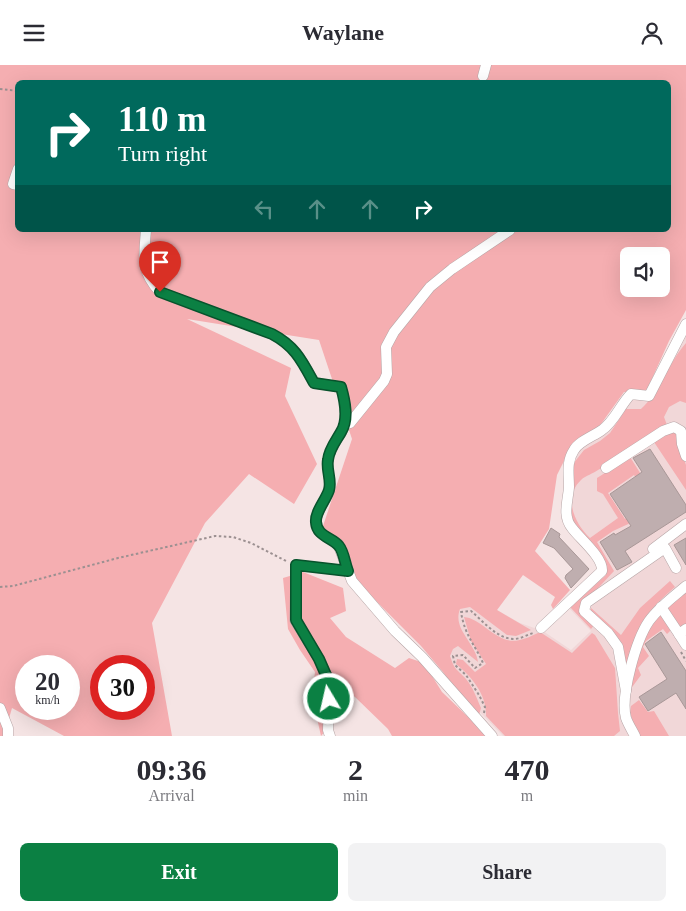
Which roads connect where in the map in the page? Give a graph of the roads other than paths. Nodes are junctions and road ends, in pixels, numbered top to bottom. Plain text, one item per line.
1 (486, 65) edge
2 (483, 76) dead end
3 (146, 232) edge
4 (507, 232) edge
5 (686, 323) edge
6 (344, 425) junction
7 (686, 456) edge
8 (606, 468) dead end
9 (686, 524) edge
10 (676, 568) dead end
11 (348, 571) junction
12 (686, 586) edge
13 (591, 599) junction
14 (661, 607) junction
15 (541, 628) road end
16 (682, 631) edge
17 (686, 645) edge
18 (626, 691) junction
19 (0, 708) edge
20 (8, 736) edge
21 (330, 736) edge
22 (492, 736) edge
23 (635, 736) edge

1 - 2 street
3 - 6 street
4 - 6 street
5 - 15 street
6 - 11 street
7 - 8 street
9 - 13 street
10 - 13 street
11 - 21 street
11 - 22 street
12 - 14 street
13 - 18 street
14 - 16 street
14 - 18 street
16 - 17 street
18 - 23 street
19 - 20 street

